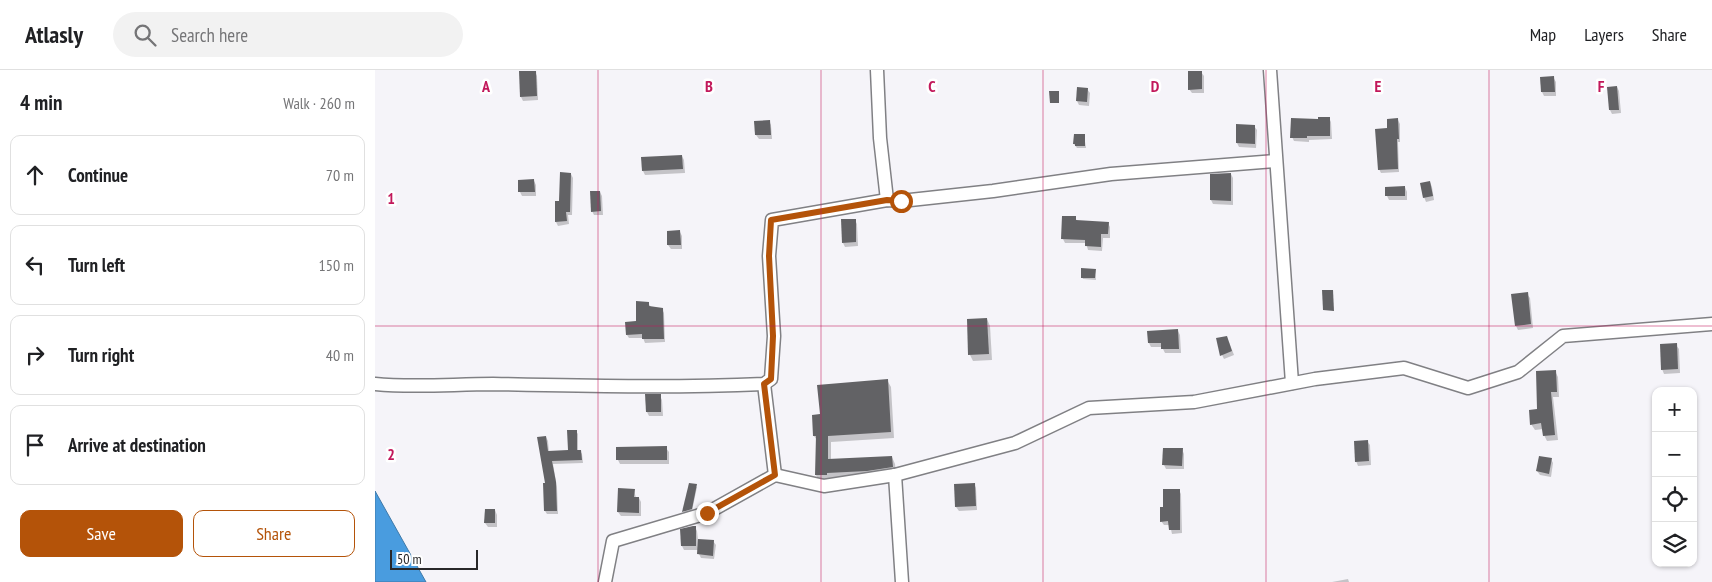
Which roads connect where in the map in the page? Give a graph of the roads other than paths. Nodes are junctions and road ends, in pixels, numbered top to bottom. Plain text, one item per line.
1 (877, 70) edge
2 (1270, 70) edge
3 (1275, 161) junction
4 (887, 200) junction
5 (1712, 324) edge
6 (1292, 383) junction
7 (375, 384) edge
8 (764, 384) junction
9 (775, 475) junction
10 (895, 475) junction
11 (605, 582) edge
12 (902, 582) edge

1 - 4 street
2 - 3 street
3 - 4 street
3 - 6 street
4 - 8 street
5 - 6 street
6 - 10 street
7 - 8 street
8 - 9 street
9 - 10 street
9 - 11 street
10 - 12 street

